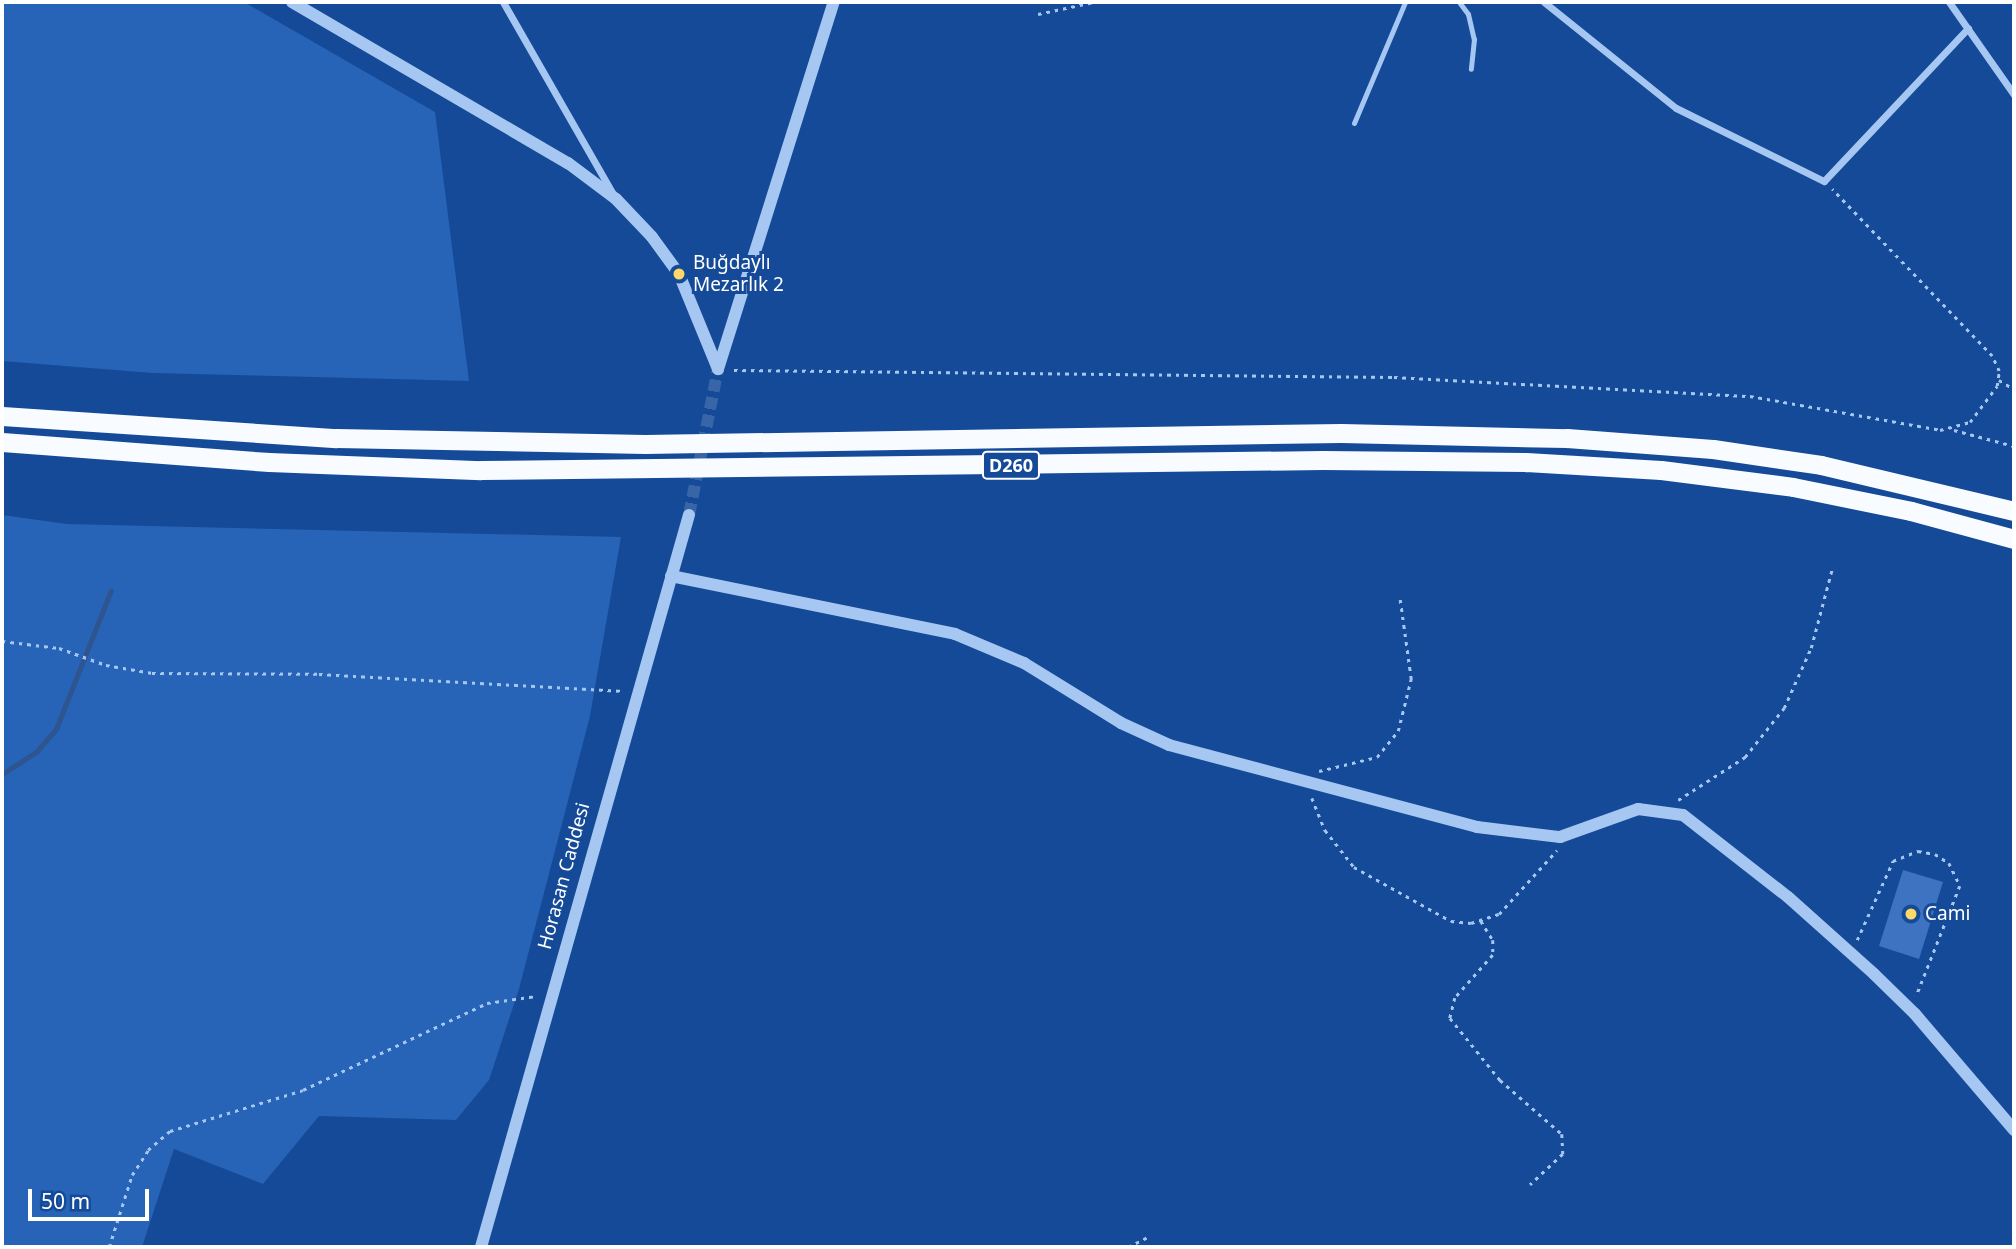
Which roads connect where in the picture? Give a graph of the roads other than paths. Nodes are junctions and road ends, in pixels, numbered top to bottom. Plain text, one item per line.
1 (292, 2) edge
2 (503, 2) edge
3 (834, 2) edge
4 (1405, 2) edge
5 (1459, 2) edge
6 (1544, 2) edge
7 (1949, 2) edge
8 (1968, 28) junction
9 (1471, 69) dead end
10 (2014, 96) edge
11 (1354, 123) dead end
12 (616, 199) junction
13 (2, 416) edge
14 (2, 442) edge
15 (2014, 511) edge
16 (689, 515) tunnel mouth
17 (2014, 539) edge
18 (671, 576) junction
19 (2014, 1130) edge
20 (481, 1247) edge

1 - 12 street
2 - 12 street
3 - 12 street
4 - 11 lane
5 - 9 lane
6 - 8 street
7 - 8 street
8 - 10 street
13 - 15 highway, D260
14 - 17 highway, D260
16 - 18 street, Horasan Caddesi
18 - 19 street
18 - 20 street, Horasan Caddesi

